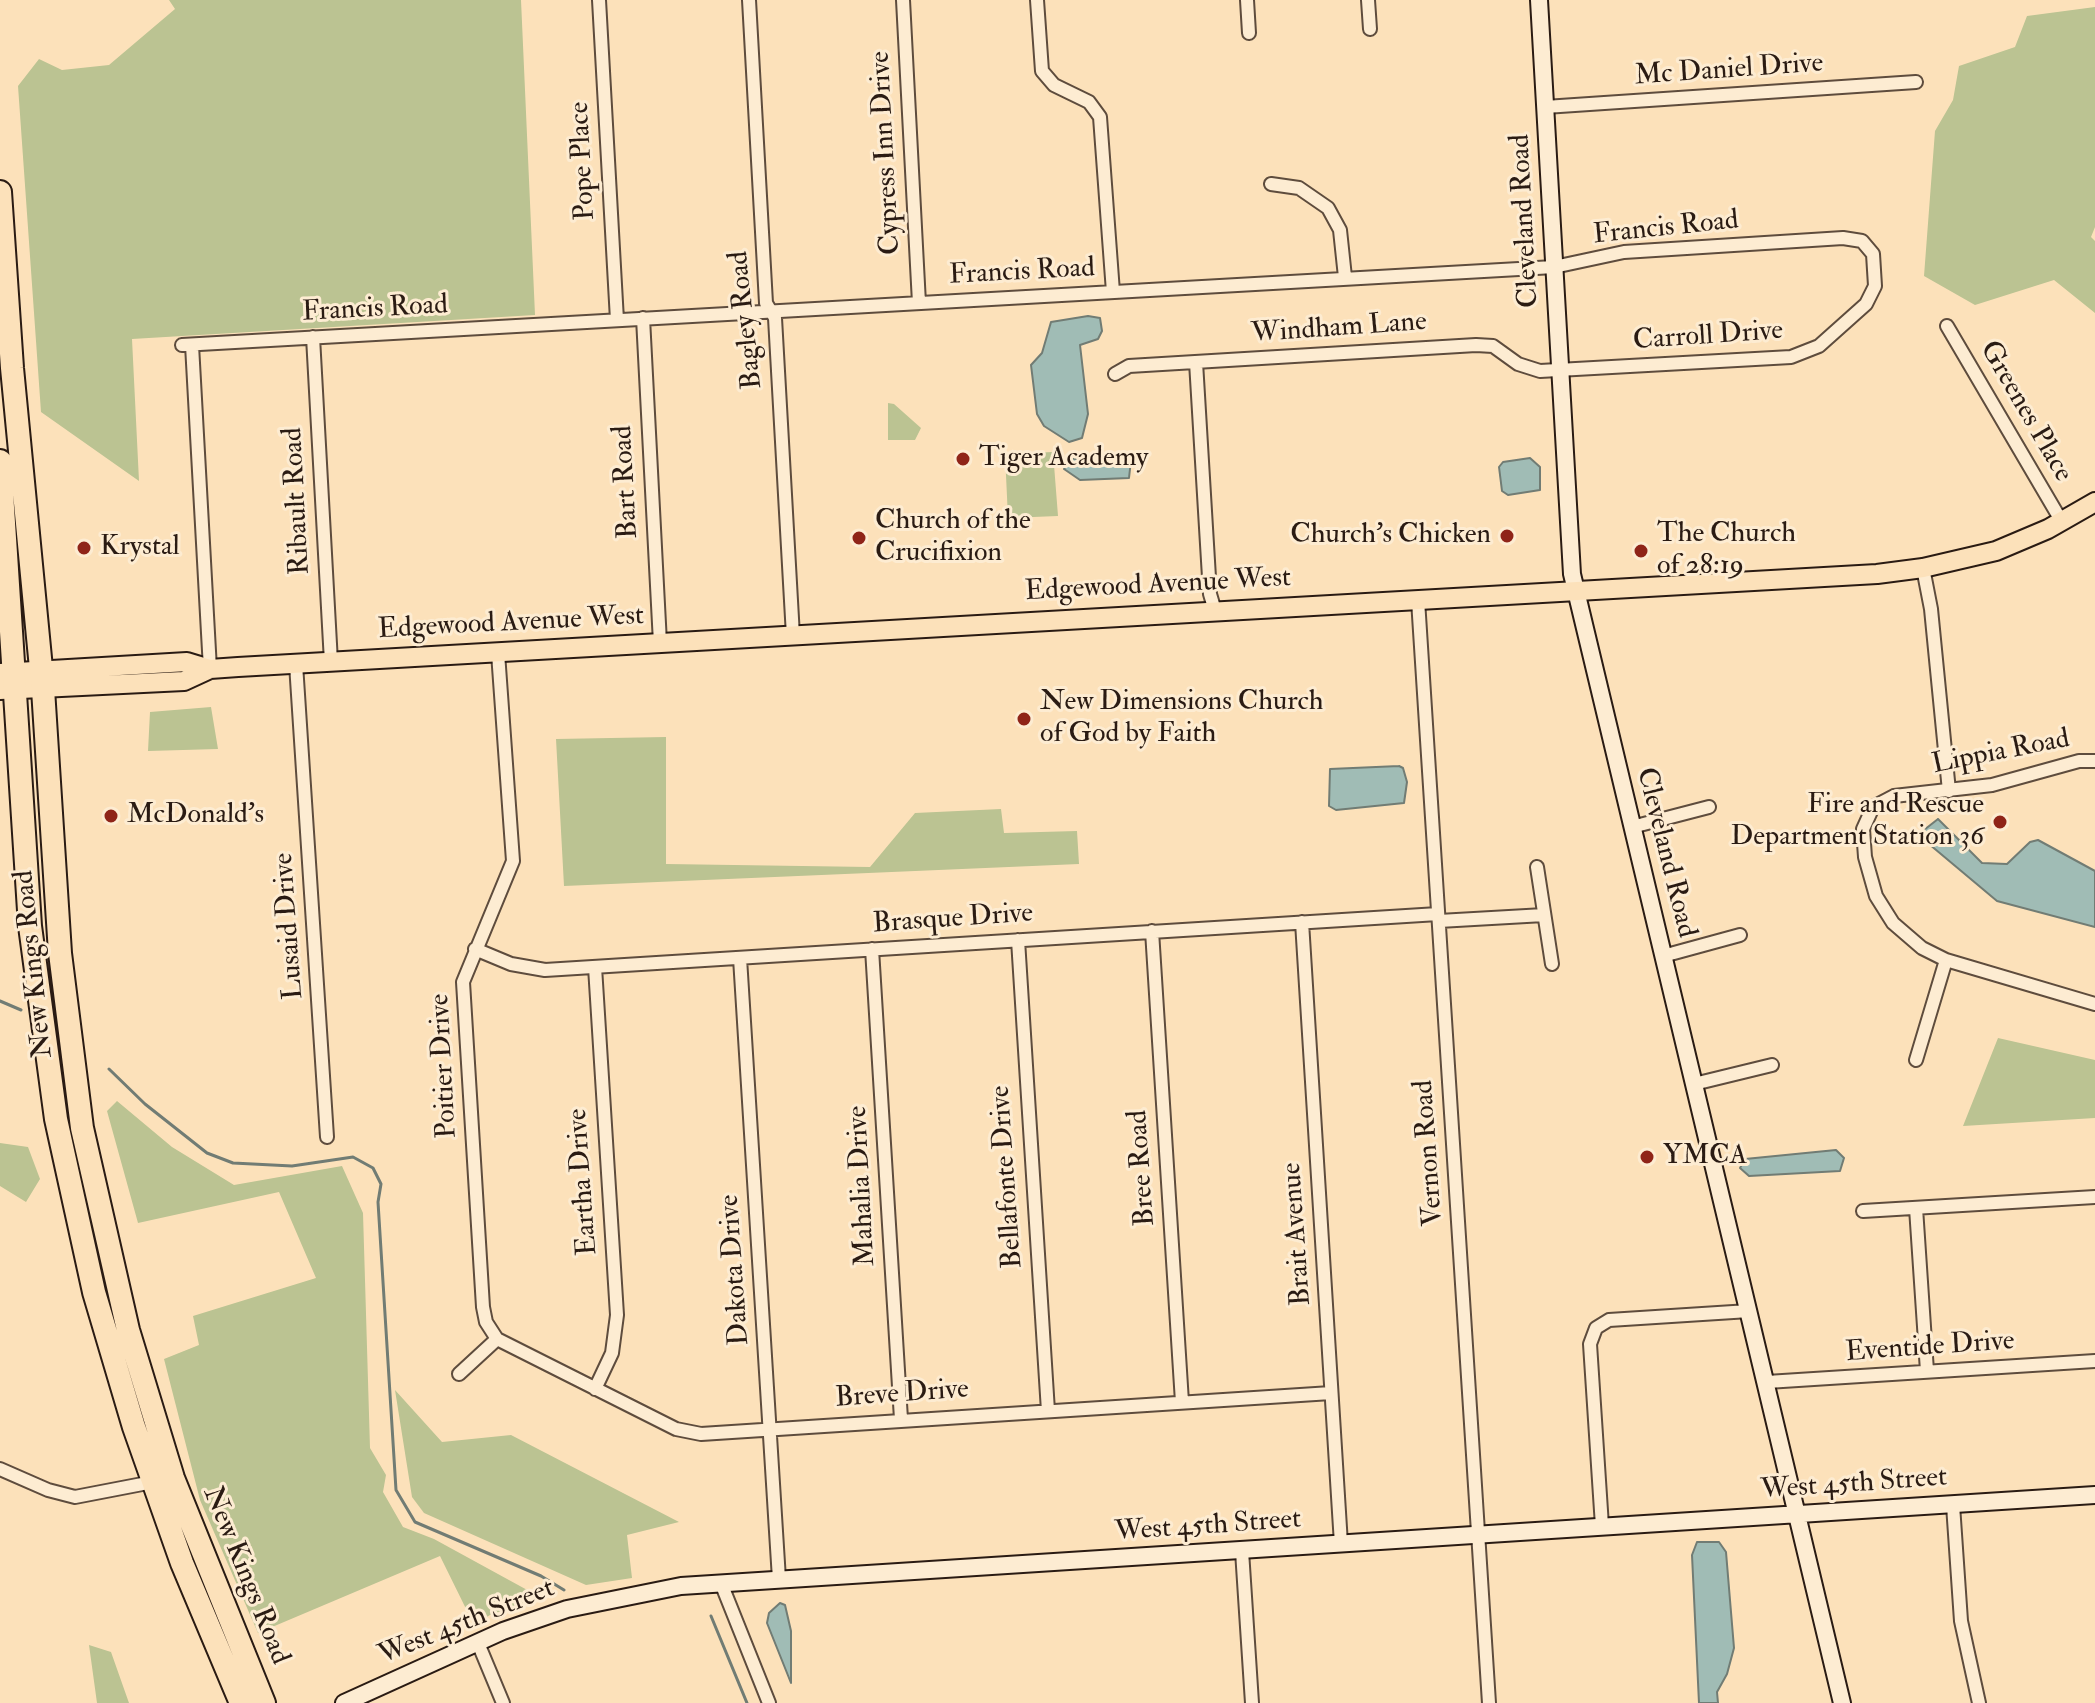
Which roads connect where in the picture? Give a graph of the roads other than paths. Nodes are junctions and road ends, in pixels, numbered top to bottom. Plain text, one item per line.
1 (599, 0) edge
2 (749, 0) edge
3 (903, 0) edge
4 (1037, 0) edge
5 (1247, 0) edge
6 (1368, 0) edge
7 (1539, 0) edge
8 (1370, 29) dead end
9 (1249, 33) dead end
10 (1916, 82) dead end
11 (1545, 107) junction
12 (1271, 184) dead end
13 (0, 192) edge
14 (1862, 241) joint
15 (1554, 267) junction
16 (1345, 277) junction
17 (1113, 292) junction
18 (919, 303) junction
19 (771, 311) junction
20 (643, 318) junction
21 (617, 320) junction
22 (1947, 326) dead end
23 (313, 337) junction
24 (1196, 362) junction
25 (1561, 371) junction
26 (1115, 374) dead end
27 (0, 461) edge
28 (2094, 505) edge
29 (2062, 522) junction
30 (1923, 568) junction
31 (1575, 590) junction
32 (1418, 600) junction
33 (1215, 611) junction
34 (793, 636) junction
35 (660, 643) junction
36 (498, 653) junction
37 (331, 662) junction
38 (296, 664) junction
39 (210, 669) junction
40 (42, 680) junction
41 (7, 681) edge
42 (2095, 761) edge
43 (1949, 791) junction
44 (1709, 807) dead end
45 (1632, 827) junction
46 (1537, 867) dead end
47 (1544, 915) junction
48 (1439, 918) junction
49 (1302, 922) junction
50 (1152, 931) junction
51 (1740, 935) dead end
52 (1018, 940) junction
53 (475, 949) junction
54 (872, 949) junction
55 (1663, 956) junction
56 (740, 958) junction
57 (1946, 960) junction
58 (1552, 964) dead end
59 (595, 967) junction
60 (2095, 1004) edge
61 (1916, 1060) dead end
62 (1772, 1065) dead end
63 (1694, 1084) junction
64 (327, 1137) dead end
65 (2095, 1197) edge
66 (1916, 1208) junction
67 (1863, 1211) dead end
68 (101, 1220) junction
69 (78, 1224) junction
70 (1749, 1311) junction
71 (497, 1339) junction
72 (2095, 1361) edge
73 (1927, 1371) junction
74 (459, 1374) dead end
75 (1767, 1382) junction
76 (595, 1389) junction
77 (1331, 1393) junction
78 (1182, 1402) junction
79 (1048, 1411) junction
80 (901, 1419) junction
81 (770, 1429) junction
82 (0, 1469) edge
83 (162, 1480) junction
84 (2095, 1495) edge
85 (1953, 1505) junction
86 (1800, 1516) junction
87 (1602, 1526) junction
88 (1479, 1536) junction
89 (1341, 1544) junction
90 (1242, 1551) junction
91 (779, 1579) junction
92 (721, 1583) junction
93 (478, 1643) junction
94 (241, 1703) edge
95 (264, 1703) edge
96 (344, 1703) edge
97 (503, 1703) edge
98 (769, 1703) edge
99 (1252, 1703) edge
100 (1489, 1703) edge
101 (1842, 1703) edge
102 (1979, 1703) edge

1 - 21 street, Pope Place
2 - 19 street, Bagley Road
3 - 18 street, Cypress Inn Drive
4 - 17 street
5 - 9 street
6 - 8 street
7 - 11 street, Cleveland Road
10 - 11 street, Mc Daniel Drive
11 - 15 street, Cleveland Road
12 - 16 street
13 - 40 highway, New Kings Road
14 - 15 street, Francis Road
14 - 25 street, Carroll Drive
15 - 16 street, Francis Road
15 - 25 street, Cleveland Road
16 - 17 street, Francis Road
17 - 18 street, Francis Road
18 - 19 street, Francis Road
19 - 20 street, Francis Road
19 - 34 street, Bagley Road
20 - 21 street, Francis Road
20 - 35 street, Bart Road
21 - 23 street, Francis Road
22 - 29 street, Greenes Place
23 - 37 street, Ribault Road
23 - 39 street, Francis Road
24 - 25 street, Windham Lane
24 - 26 street, Windham Lane
24 - 33 street
25 - 31 street, Cleveland Road
27 - 41 highway, New Kings Road
28 - 29 main road, Edgewood Avenue West
29 - 30 main road, Edgewood Avenue West
30 - 31 main road, Edgewood Avenue West
30 - 43 street
31 - 32 main road, Edgewood Avenue West
31 - 45 street, Cleveland Road
32 - 33 main road, Edgewood Avenue West
32 - 48 street, Vernon Road
33 - 34 main road, Edgewood Avenue West
34 - 35 main road, Edgewood Avenue West
35 - 36 main road, Edgewood Avenue West
36 - 37 main road, Edgewood Avenue West
36 - 53 street, Poitier Drive
37 - 38 main road, Edgewood Avenue West
38 - 39 main road, Edgewood Avenue West
38 - 64 street, Lusaid Drive
39 - 40 main road, Edgewood Avenue West
40 - 41 main road, Edgewood Avenue West
40 - 68 highway, New Kings Road
41 - 69 highway, New Kings Road
42 - 43 street, Lippia Road
43 - 57 street, Lippia Road
44 - 45 street
45 - 55 street, Cleveland Road
46 - 47 street
47 - 48 street, Brasque Drive
47 - 58 street
48 - 49 street, Brasque Drive
48 - 88 street, Vernon Road
49 - 50 street, Brasque Drive
49 - 77 street, Brait Avenue
50 - 52 street, Brasque Drive
50 - 78 street, Bree Road
51 - 55 street
52 - 54 street, Brasque Drive
52 - 79 street, Bellafonte Drive
53 - 59 street, Brasque Drive
53 - 71 street, Poitier Drive
54 - 56 street, Brasque Drive
54 - 80 street, Mahalia Drive
55 - 63 street, Cleveland Road
56 - 59 street, Brasque Drive
56 - 81 street, Dakota Drive
57 - 60 street
57 - 61 street
59 - 76 street, Eartha Drive
62 - 63 street
63 - 70 street, Cleveland Road
65 - 66 street
66 - 67 street
66 - 73 street
68 - 69 street
68 - 83 highway, New Kings Road
69 - 83 highway, New Kings Road
70 - 75 street, Cleveland Road
70 - 87 street
71 - 74 street
71 - 76 street, Breve Drive
72 - 73 street, Eventide Drive
73 - 75 street, Eventide Drive
75 - 86 street, Cleveland Road
76 - 81 street, Breve Drive
77 - 78 street, Breve Drive
77 - 89 street, Brait Avenue
78 - 79 street, Breve Drive
79 - 80 street, Breve Drive
80 - 81 street, Breve Drive
81 - 91 street, Dakota Drive
82 - 83 street
83 - 94 highway, New Kings Road
83 - 95 highway, New Kings Road
84 - 85 street, West 45th Street
85 - 86 street, West 45th Street
85 - 102 street
86 - 87 street, West 45th Street
86 - 101 street, Cleveland Road
87 - 88 street, West 45th Street
88 - 89 street, West 45th Street
88 - 100 street, Vernon Road
89 - 90 street, West 45th Street
90 - 91 street, West 45th Street
90 - 99 street
91 - 92 street, West 45th Street
92 - 93 street, West 45th Street
92 - 98 street
93 - 96 street, West 45th Street
93 - 97 street

